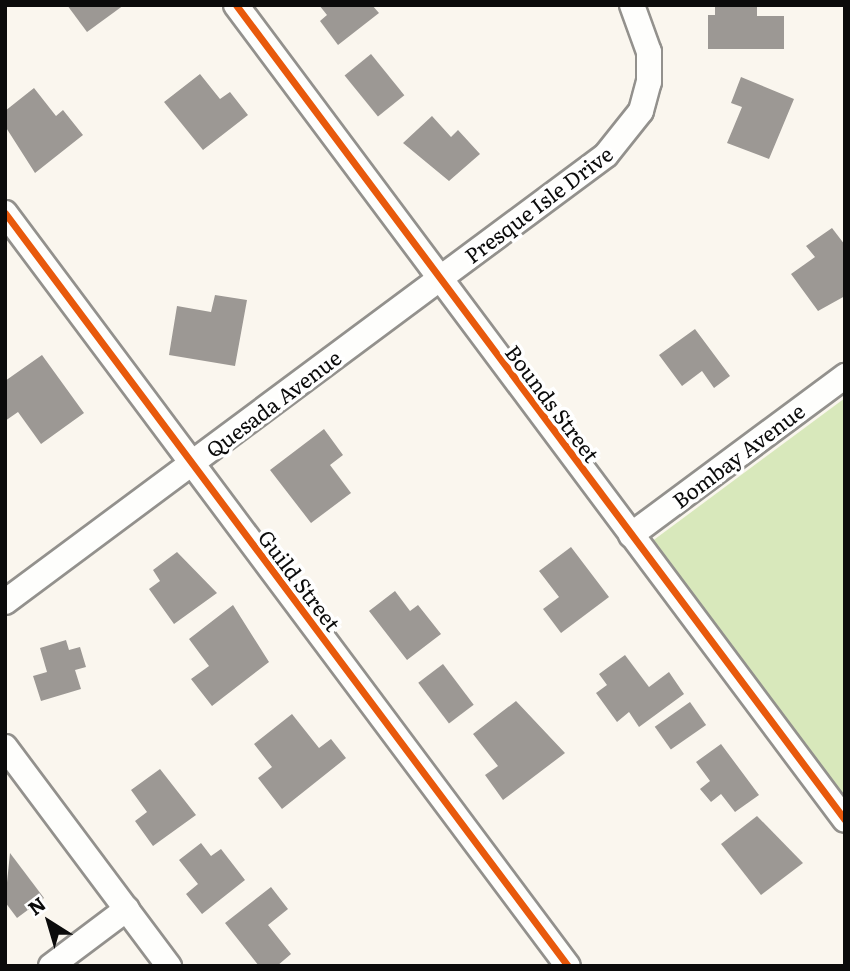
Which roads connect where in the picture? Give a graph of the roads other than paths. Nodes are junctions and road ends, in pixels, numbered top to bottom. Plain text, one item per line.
1 (236, 5) edge
2 (632, 5) edge
3 (5, 214) edge
4 (439, 279) junction
5 (845, 376) edge
6 (191, 464) junction
7 (631, 535) junction
8 (5, 602) edge
9 (5, 747) edge
10 (845, 820) edge
11 (127, 909) junction
12 (51, 966) edge
13 (169, 966) edge
14 (568, 966) edge

1 - 4 street, Bounds Street
2 - 4 street, Presque Isle Drive
3 - 6 street, Guild Street
4 - 6 street, Quesada Avenue
4 - 7 street, Bounds Street
5 - 7 street, Bombay Avenue
6 - 8 street, Quesada Avenue
6 - 14 street, Guild Street
7 - 10 street, Bounds Street
9 - 11 street
11 - 12 street
11 - 13 street

